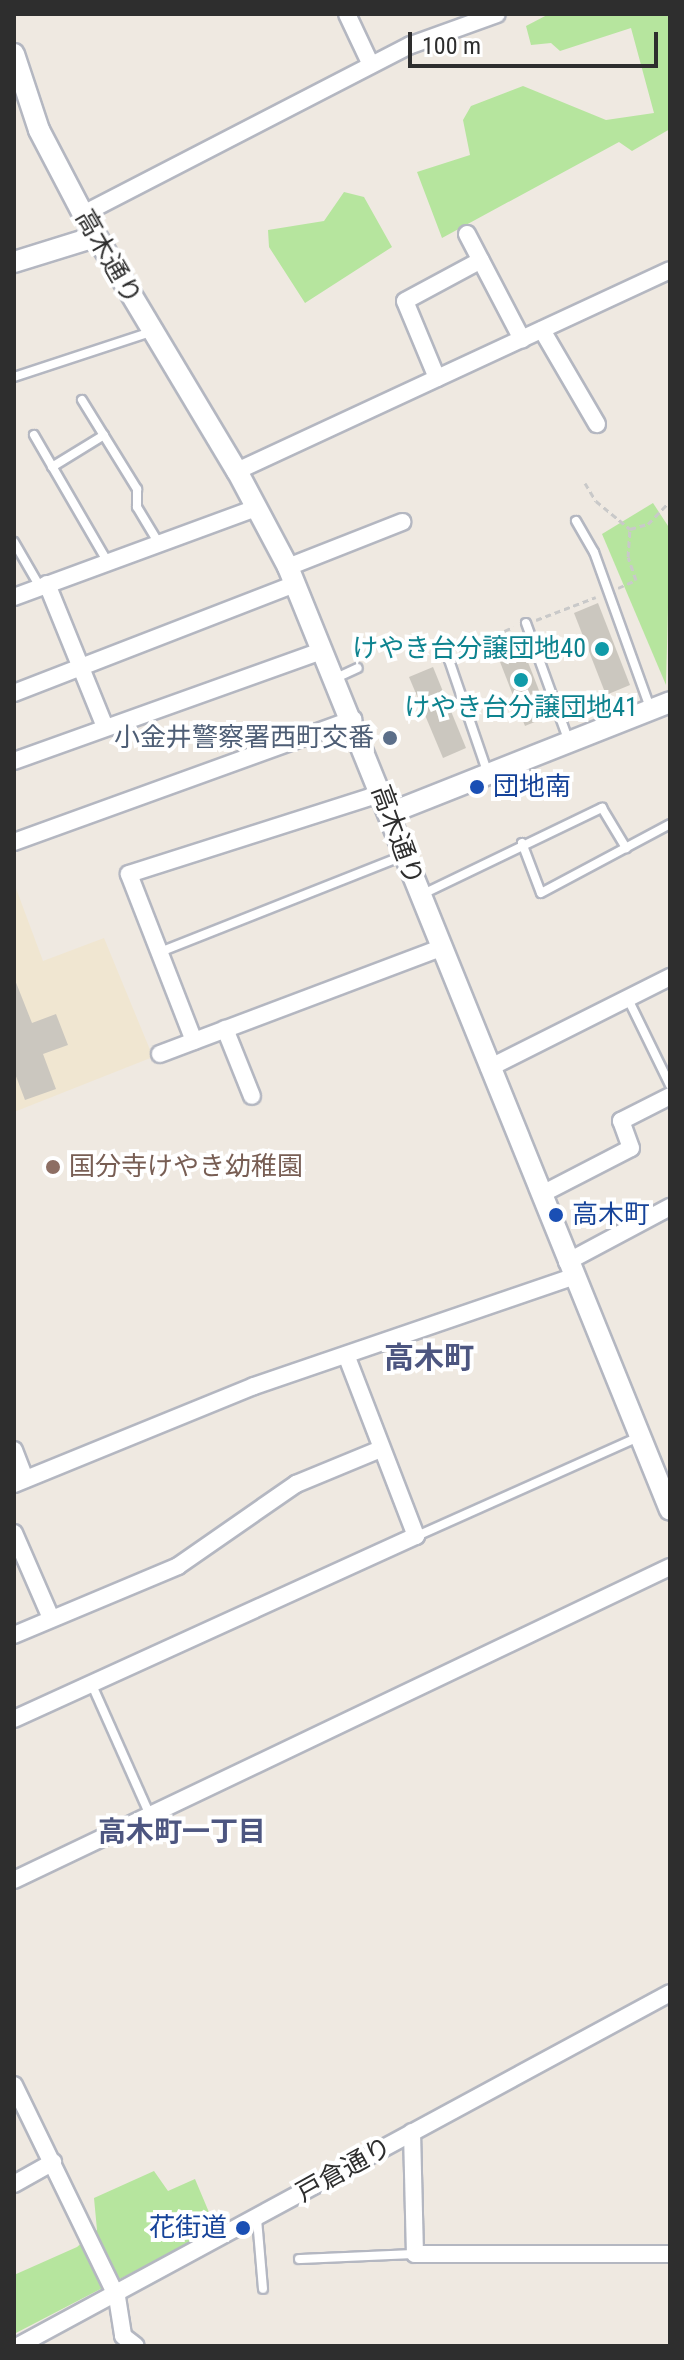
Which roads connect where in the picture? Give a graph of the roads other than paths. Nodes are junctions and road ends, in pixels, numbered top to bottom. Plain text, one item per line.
1 (347, 14) edge
2 (497, 14) edge
3 (14, 54) edge
4 (371, 65) junction
5 (83, 214) junction
6 (467, 234) dead end
7 (95, 237) junction
8 (481, 260) junction
9 (14, 262) edge
10 (670, 270) edge
11 (542, 330) junction
12 (151, 332) junction
13 (522, 339) junction
14 (14, 377) edge
15 (437, 378) junction
16 (82, 400) dead end
17 (597, 424) dead end
18 (34, 435) dead end
19 (104, 435) junction
20 (52, 467) junction
21 (237, 471) junction
22 (258, 507) junction
23 (576, 521) dead end
24 (402, 522) dead end
25 (14, 542) edge
26 (158, 542) junction
27 (107, 561) junction
28 (291, 575) junction
29 (44, 585) junction
30 (14, 597) edge
31 (526, 623) dead end
32 (321, 651) junction
33 (448, 657) dead end
34 (83, 665) junction
35 (358, 668) dead end
36 (334, 679) junction
37 (14, 693) edge
38 (660, 706) edge
39 (353, 719) junction
40 (105, 727) junction
41 (569, 742) junction
42 (14, 761) edge
43 (488, 774) junction
44 (386, 803) junction
45 (670, 824) edge
46 (14, 842) edge
47 (522, 843) junction
48 (626, 848) junction
49 (403, 856) junction
50 (419, 896) junction
51 (440, 948) junction
52 (160, 952) junction
53 (670, 977) edge
54 (628, 998) junction
55 (225, 1029) junction
56 (194, 1041) junction
57 (160, 1054) dead end
58 (489, 1068) junction
59 (670, 1085) edge
60 (252, 1096) dead end
61 (670, 1096) edge
62 (542, 1194) junction
63 (670, 1207) edge
64 (570, 1269) junction
65 (346, 1355) junction
66 (640, 1437) junction
67 (381, 1449) junction
68 (14, 1450) edge
69 (20, 1482) edge
70 (670, 1510) edge
71 (14, 1533) edge
72 (416, 1536) junction
73 (670, 1567) edge
74 (51, 1618) junction
75 (14, 1635) edge
76 (92, 1685) junction
77 (14, 1719) edge
78 (150, 1815) junction
79 (14, 1880) edge
80 (670, 1993) edge
81 (14, 2085) edge
82 (412, 2132) junction
83 (53, 2162) junction
84 (14, 2184) edge
85 (257, 2219) junction
86 (415, 2254) junction
87 (670, 2254) edge
88 (299, 2259) dead end
89 (263, 2289) dead end
90 (117, 2297) junction
91 (18, 2346) edge
92 (136, 2346) edge

1 - 4 street
2 - 4 street
3 - 5 street, 高木通り
4 - 5 street
5 - 7 street, 高木通り
6 - 8 street
7 - 9 street
7 - 12 street, 高木通り
8 - 13 street
8 - 15 street
10 - 11 street
11 - 13 street
11 - 17 street
12 - 14 lane
12 - 21 street, 高木通り
13 - 15 street
15 - 21 street
16 - 19 lane
18 - 20 lane
19 - 20 lane
19 - 26 lane
20 - 27 lane
21 - 22 street, 高木通り
22 - 26 street
22 - 28 street, 高木通り
23 - 38 lane
24 - 28 street
25 - 29 lane
26 - 27 street
27 - 29 street
28 - 32 street, 高木通り
28 - 34 street
29 - 30 street
29 - 34 street
31 - 41 lane
32 - 36 street, 高木通り
32 - 40 street
33 - 43 lane
34 - 37 street
34 - 40 street
35 - 36 lane
36 - 39 street, 高木通り
38 - 41 street
39 - 44 street, 高木通り
39 - 46 street
40 - 42 street
41 - 43 street
43 - 44 street
44 - 49 street, 高木通り
44 - 52 street
45 - 48 lane
47 - 48 lane
47 - 48 lane
47 - 50 lane
49 - 50 street, 高木通り
49 - 52 lane
50 - 51 street, 高木通り
51 - 55 street
51 - 58 street, 高木通り
52 - 56 street
53 - 54 street
54 - 58 street
54 - 59 lane
55 - 56 street
55 - 60 street
56 - 57 street
58 - 62 street, 高木通り
61 - 62 street
62 - 64 street, 高木通り
63 - 64 street
64 - 65 street
64 - 66 street, 高木通り
65 - 67 street
65 - 69 street
66 - 70 street, 高木通り
66 - 72 lane
67 - 72 street
67 - 74 street
68 - 69 street
71 - 74 street
72 - 76 street
73 - 78 street
74 - 75 street
76 - 77 street
76 - 78 lane
78 - 79 street
80 - 82 street, 戸倉通り
81 - 83 street
82 - 85 street, 戸倉通り
82 - 86 street
83 - 84 street
83 - 90 street
85 - 89 lane
85 - 90 street, 戸倉通り
86 - 87 street
86 - 88 lane
90 - 91 street, 戸倉通り
90 - 92 street

